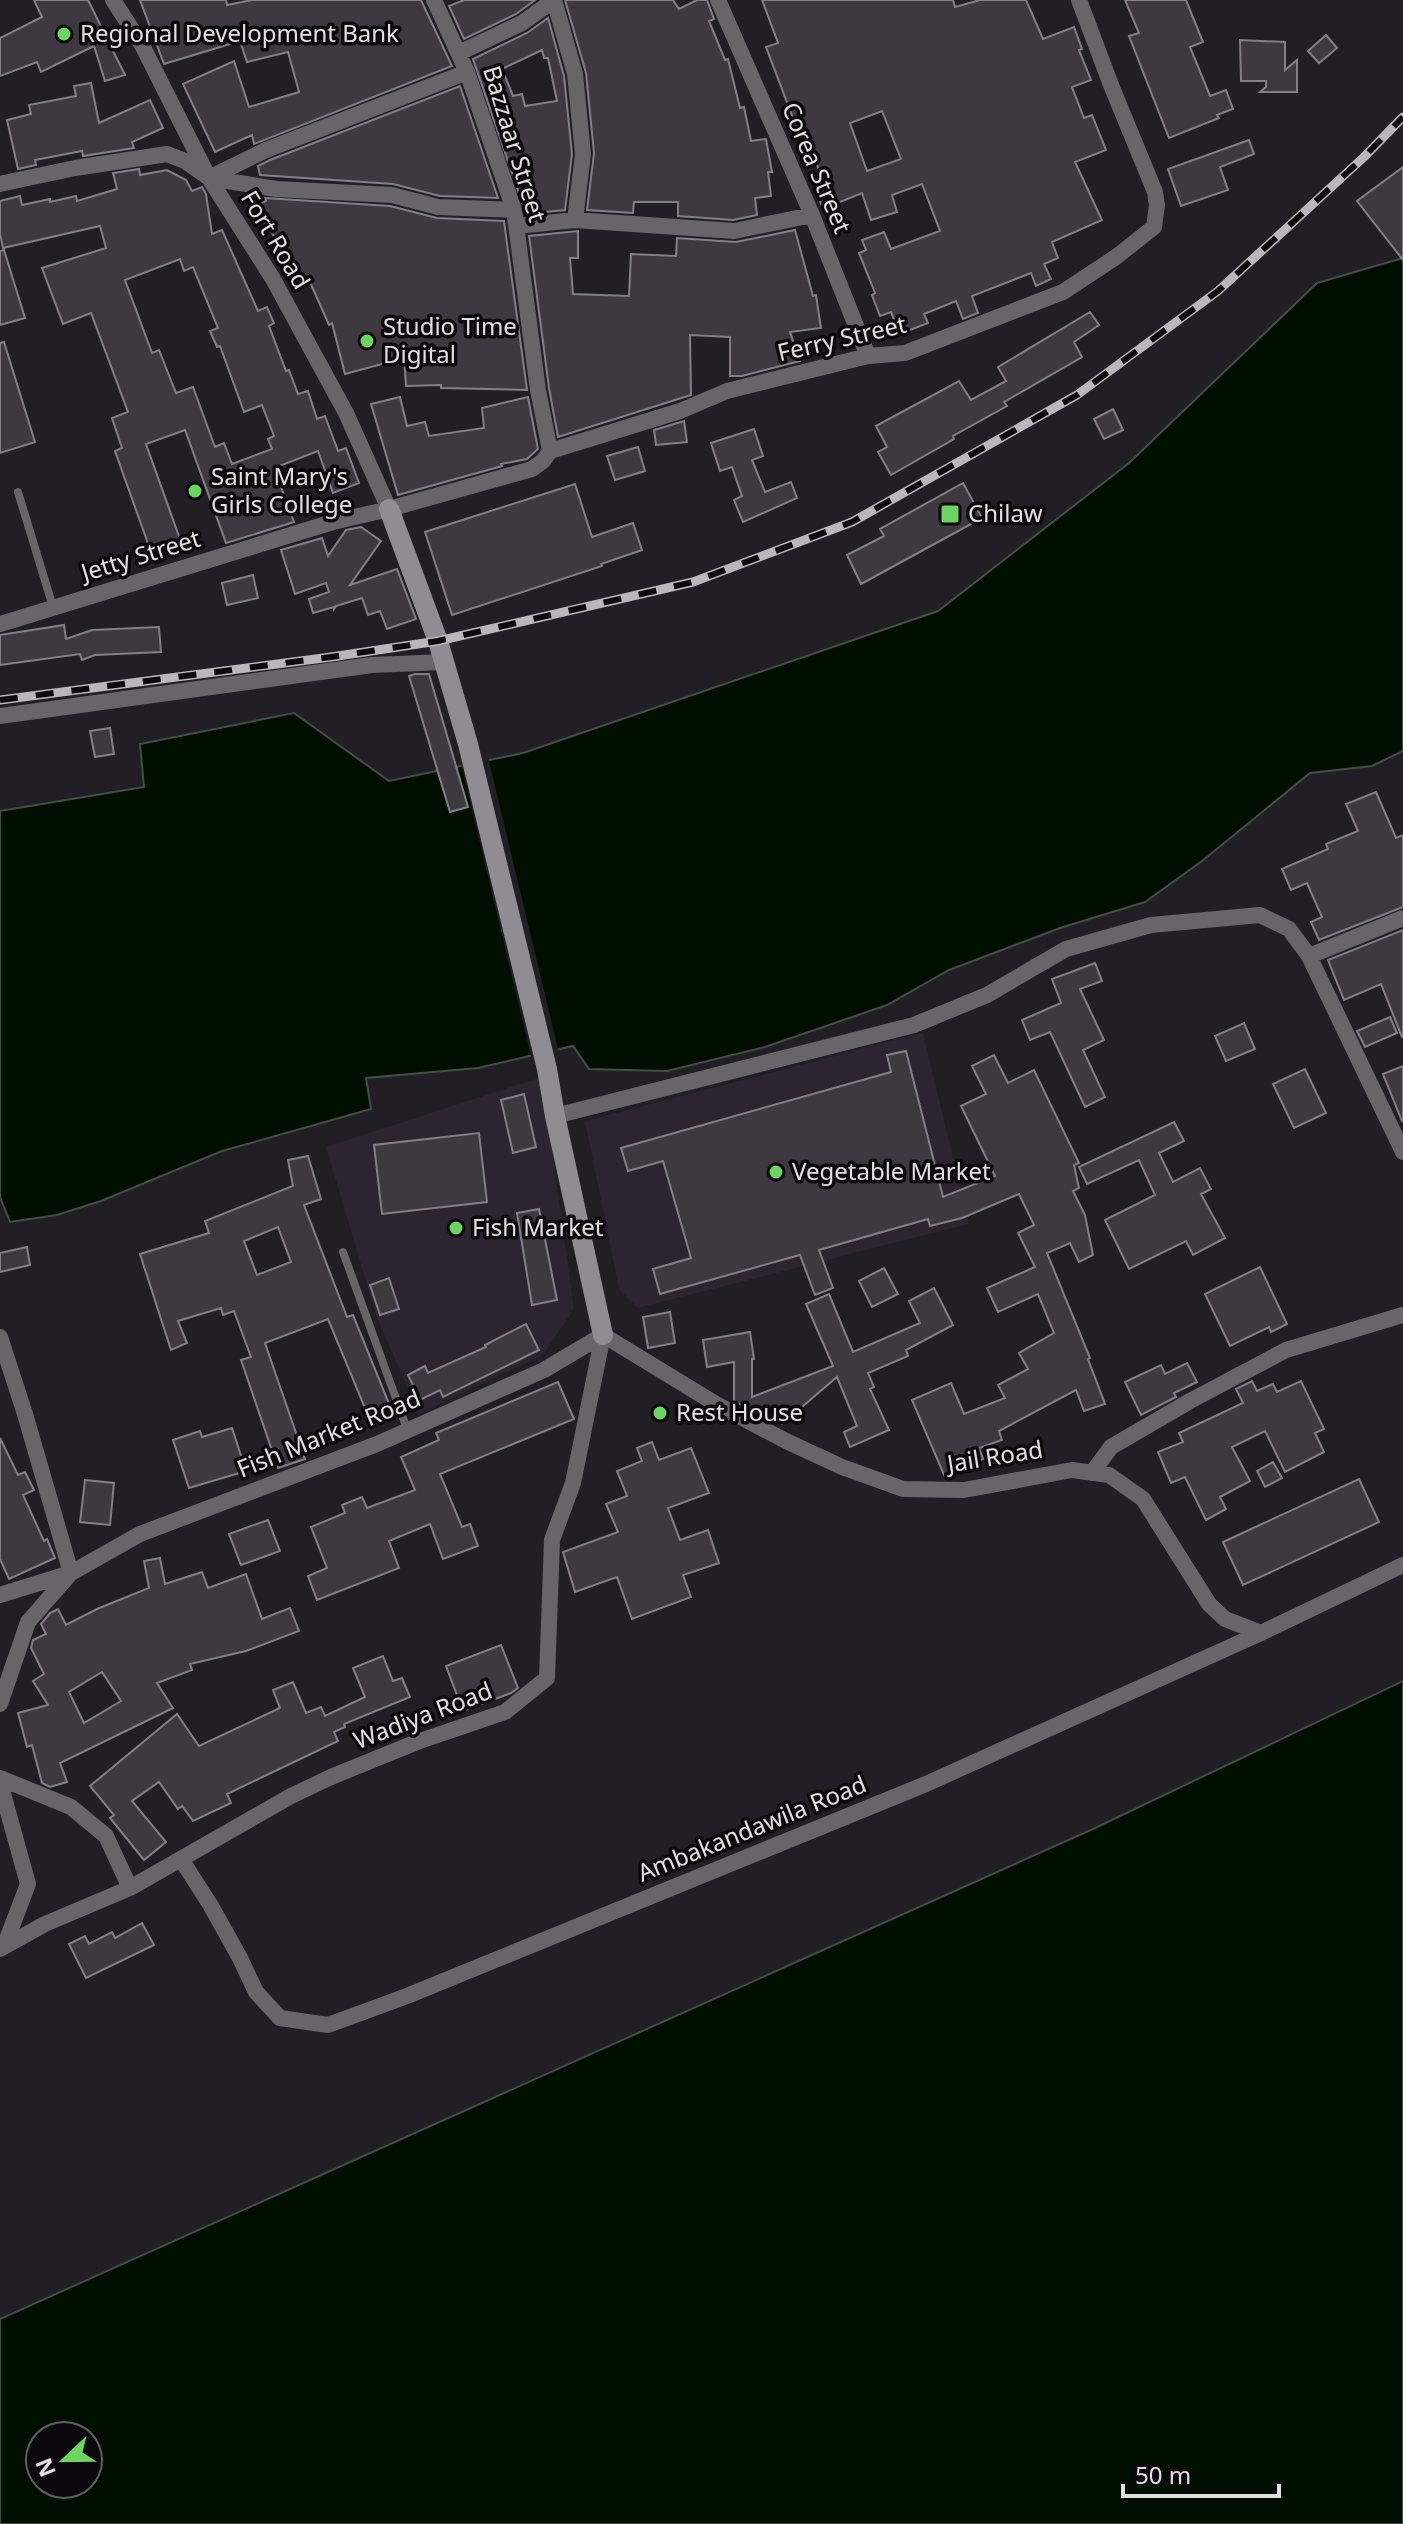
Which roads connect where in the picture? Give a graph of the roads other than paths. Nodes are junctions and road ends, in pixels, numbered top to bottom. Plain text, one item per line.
1 (113, 0) edge
2 (434, 0) edge
3 (554, 0) edge
4 (718, 0) edge
5 (1079, 0) edge
6 (459, 53) junction
7 (467, 72) junction
8 (209, 178) junction
9 (0, 184) edge
10 (812, 215) junction
11 (515, 218) junction
12 (575, 220) junction
13 (868, 356) junction
14 (550, 451) junction
15 (18, 492) dead end
16 (389, 509) junction
17 (54, 608) junction
18 (0, 624) edge
19 (444, 662) junction
20 (0, 716) edge
21 (1403, 918) edge
22 (1309, 956) junction
23 (555, 1116) junction
24 (1403, 1152) edge
25 (343, 1252) dead end
26 (1403, 1315) edge
27 (603, 1335) junction
28 (0, 1337) edge
29 (407, 1429) junction
30 (1092, 1473) junction
31 (1403, 1565) edge
32 (71, 1573) junction
33 (0, 1595) edge
34 (1261, 1633) junction
35 (0, 1704) edge
36 (0, 1780) edge
37 (181, 1859) junction
38 (130, 1888) junction
39 (2, 1948) edge

1 - 8 street, Fort Road
2 - 6 street, Bazzaar Street
3 - 6 street
3 - 12 street
4 - 10 street, Corea Street
5 - 13 street, Ferry Street
6 - 7 street, Bazzaar Street
7 - 8 street
7 - 11 street, Bazzaar Street
8 - 9 street
8 - 11 street
8 - 16 street, Fort Road
10 - 12 street
10 - 13 street, Corea Street
11 - 12 street
11 - 14 street, Bazzaar Street
13 - 14 street, Ferry Street
14 - 16 street, Ferry Street
15 - 17 lane
16 - 17 street, Jetty Street
16 - 19 street
17 - 18 street, Jetty Street
19 - 20 street
19 - 23 street
21 - 22 street
22 - 23 street
22 - 24 street
23 - 27 street
25 - 29 lane
26 - 30 street
27 - 29 street, Fish Market Road
27 - 30 street, Jail Road
27 - 37 street, Wadiya Road
28 - 32 street
29 - 32 street, Fish Market Road
30 - 34 street, Jail Road
31 - 34 street, Ambakandawila Road
32 - 33 street
32 - 35 street
34 - 37 street, Ambakandawila Road
36 - 38 street
36 - 39 street
37 - 38 street, Wadiya Road
38 - 39 street, Wadiya Road

